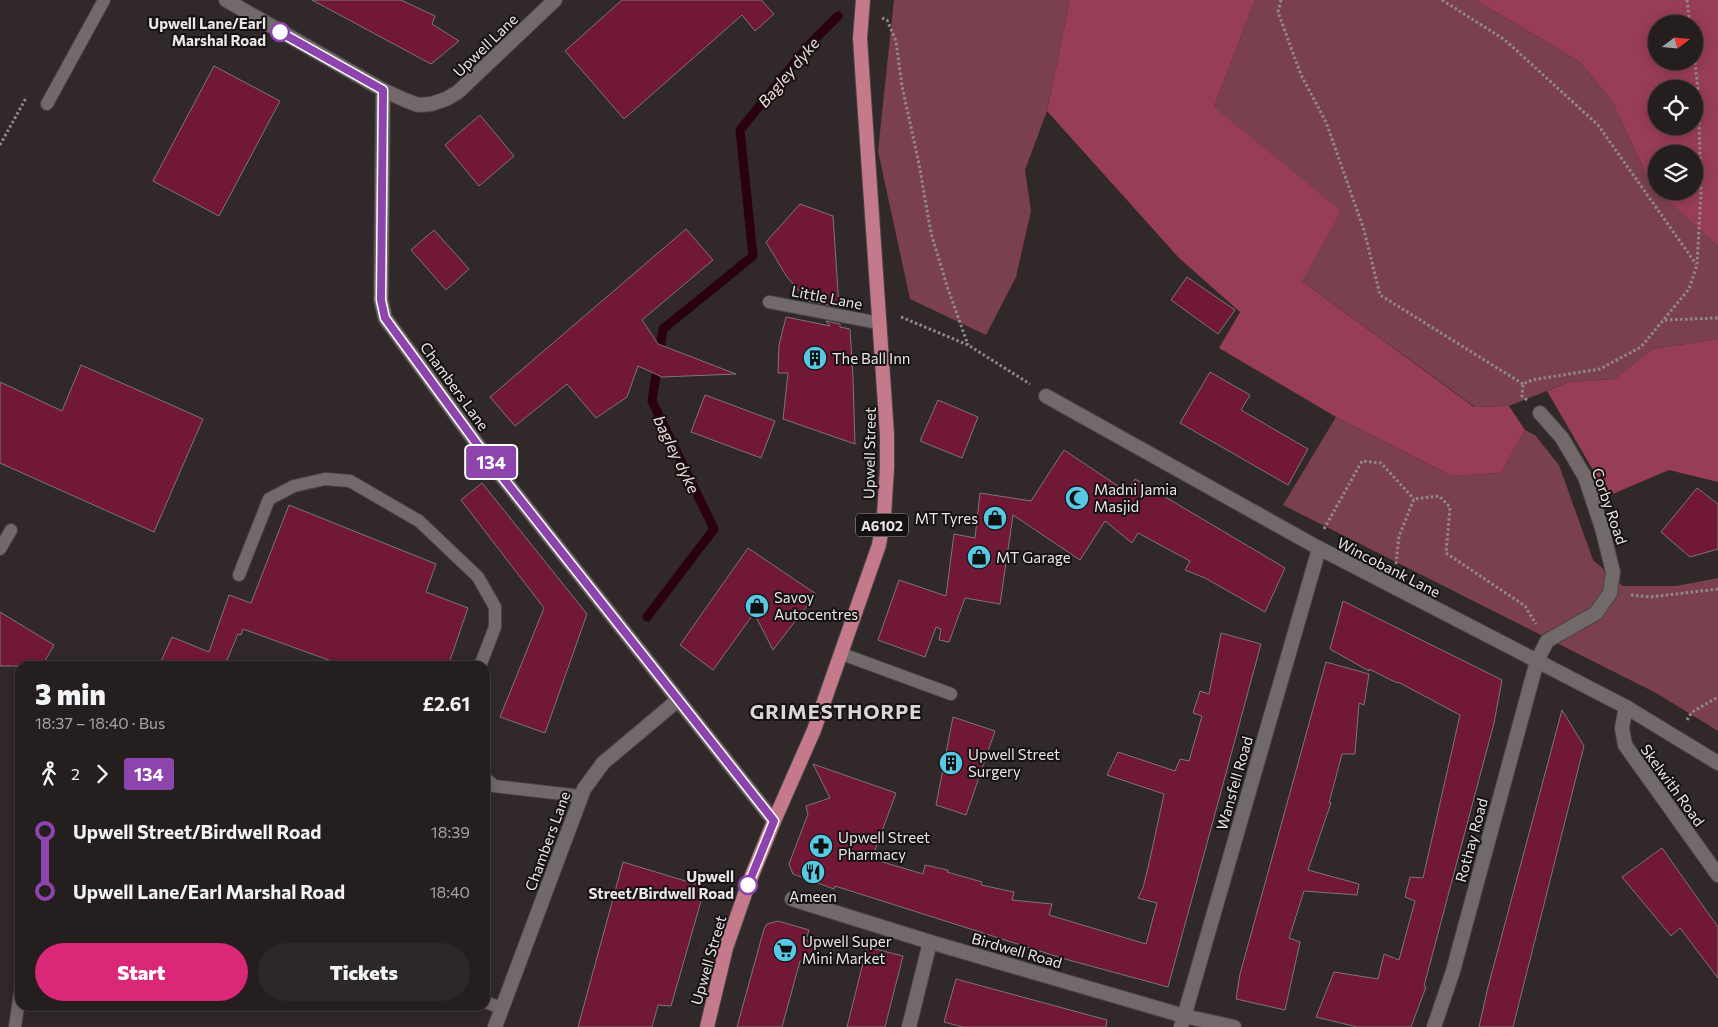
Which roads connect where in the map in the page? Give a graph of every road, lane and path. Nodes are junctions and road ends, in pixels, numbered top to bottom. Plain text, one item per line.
1 (104, 0) edge
2 (226, 0) edge
3 (555, 0) edge
4 (1280, 0) edge
5 (1442, 0) edge
6 (1687, 0) edge
7 (863, 4) edge
8 (1689, 15) edge
9 (1696, 70) edge
10 (383, 90) junction
11 (47, 104) dead end
12 (1697, 265) junction
13 (769, 302) dead end
14 (878, 309) junction
15 (1718, 318) edge
16 (1665, 320) junction
17 (879, 323) junction
18 (968, 345) junction
19 (1523, 384) junction
20 (1046, 396) joint
21 (1540, 413) joint
22 (1414, 499) junction
23 (11, 530) dead end
24 (1317, 548) junction
25 (0, 549) edge
26 (239, 575) dead end
27 (1393, 587) junction
28 (1718, 589) edge
29 (1610, 593) junction
30 (1547, 641) junction
31 (842, 654) junction
32 (482, 661) edge
33 (1537, 661) junction
34 (951, 694) dead end
35 (1718, 697) edge
36 (678, 700) junction
37 (1626, 707) junction
38 (1676, 737) junction
39 (1718, 763) edge
40 (490, 782) edge
41 (581, 796) junction
42 (774, 821) junction
43 (1718, 876) edge
44 (792, 899) dead end
45 (930, 942) junction
46 (490, 1004) edge
47 (502, 1008) junction
48 (18, 1011) edge
49 (1183, 1021) edge
50 (16, 1027) edge
51 (495, 1027) edge
52 (707, 1027) edge
53 (909, 1027) edge
54 (1234, 1027) edge
55 (1434, 1027) edge

1 - 11 lane
2 - 10 street
3 - 10 street, Upwell Lane
4 - 19 path
5 - 12 path
6 - 8 path
7 - 14 main road, Upwell Street / A6102
7 - 18 path
9 - 12 path
10 - 36 street, Chambers Lane
12 - 16 path
13 - 17 lane, Little Lane
14 - 17 main road, Upwell Street / A6102
14 - 18 path
15 - 16 path
16 - 19 path
17 - 31 main road, Upwell Street / A6102
18 - 20 path
19 - 21 path
20 - 24 street, Wincobank Lane
21 - 29 street, Corby Road
22 - 24 path
22 - 27 path
22 - 30 path
23 - 25 lane
24 - 27 street, Wincobank Lane
24 - 49 street, Wansfell Road
26 - 32 lane
27 - 33 street, Wincobank Lane
28 - 29 path
29 - 30 street
30 - 33 street, Rothay Road
31 - 34 lane
31 - 42 main road, Upwell Street / A6102
33 - 37 street, Wincobank Lane
33 - 55 street, Rothay Road
35 - 38 path
36 - 41 street, Chambers Lane
36 - 42 street, Chambers Lane
37 - 38 street, Wincobank Lane
37 - 43 street, Skelwith Road
38 - 39 street, Wincobank Lane
40 - 41 lane
41 - 47 street, Chambers Lane
42 - 52 main road, Upwell Street / A6102
44 - 45 street, Birdwell Road
45 - 49 street, Birdwell Road
45 - 53 street
46 - 47 lane
47 - 51 street, Chambers Lane
48 - 50 lane
49 - 54 street, Birdwell Road

